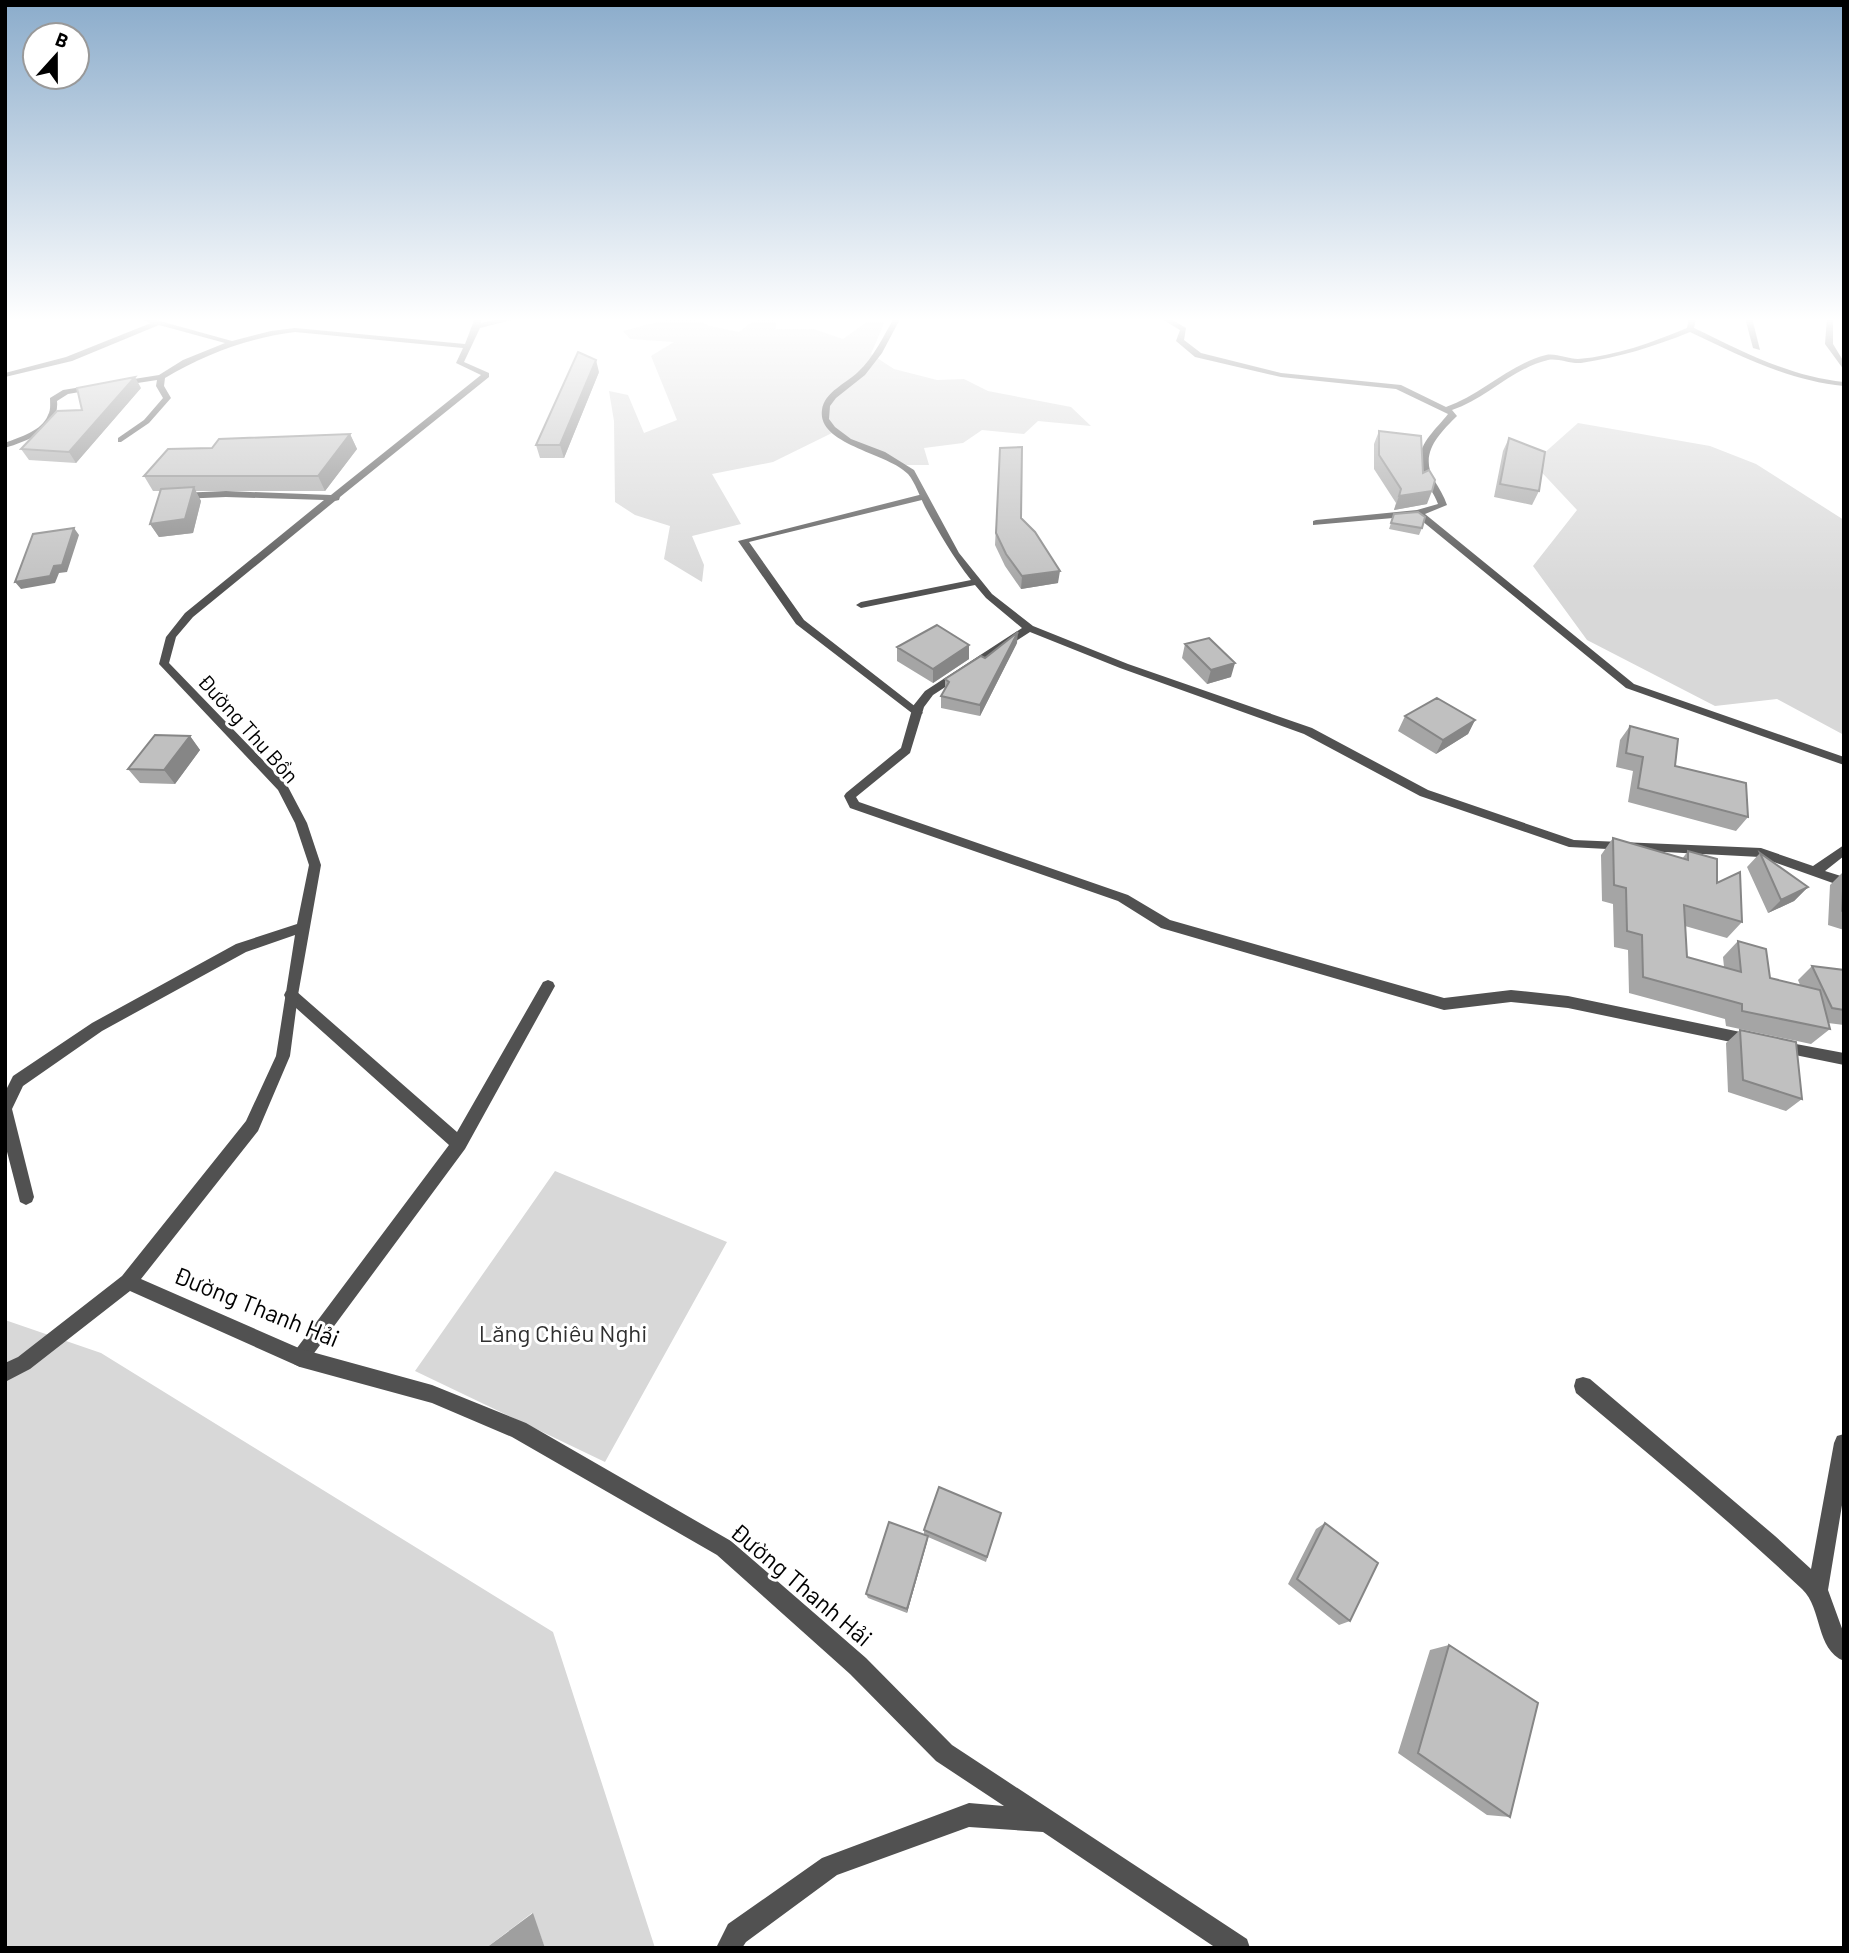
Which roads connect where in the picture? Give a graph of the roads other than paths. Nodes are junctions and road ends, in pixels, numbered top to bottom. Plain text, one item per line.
1 (55, 409) edge
2 (161, 409) edge
3 (444, 409) edge
4 (826, 409) edge
5 (1445, 410) edge
6 (121, 440) dead end
7 (5, 446) edge
8 (168, 497) edge
9 (923, 497) junction
10 (336, 498) junction
11 (1418, 513) junction
12 (1316, 523) dead end
13 (976, 582) junction
14 (860, 605) dead end
15 (1029, 628) junction
16 (917, 713) junction
17 (1844, 761) edge
18 (1844, 849) edge
19 (1815, 872) junction
20 (1844, 882) edge
21 (303, 927) junction
22 (548, 986) dead end
23 (290, 995) junction
24 (1844, 1059) edge
25 (5, 1109) edge
26 (459, 1144) junction
27 (26, 1197) dead end
28 (128, 1282) junction
29 (300, 1357) junction
30 (5, 1373) edge
31 (1583, 1386) dead end
32 (1844, 1443) edge
33 (1818, 1590) junction
34 (1844, 1650) edge
35 (1048, 1821) junction
36 (728, 1948) edge
37 (1238, 1948) edge

1 - 7 street
2 - 6 street
3 - 10 street, Đường Thu Bồn
4 - 9 street
5 - 11 street
8 - 10 street
9 - 13 street
9 - 16 street
10 - 21 street, Đường Thu Bồn
11 - 12 street
11 - 17 street
13 - 14 street
13 - 15 street
15 - 16 street
15 - 19 street
16 - 24 street
18 - 19 street
19 - 20 street
21 - 23 street, Đường Thu Bồn
21 - 25 street
22 - 26 street
23 - 26 street
23 - 28 street, Đường Thu Bồn
25 - 27 street
26 - 29 street
28 - 29 street, Đường Thanh Hải
28 - 30 street, Đường Thu Bồn
29 - 35 street, Đường Thanh Hải
31 - 33 street
32 - 33 street
33 - 34 street
35 - 36 street
35 - 37 street, Đường Thanh Hải

